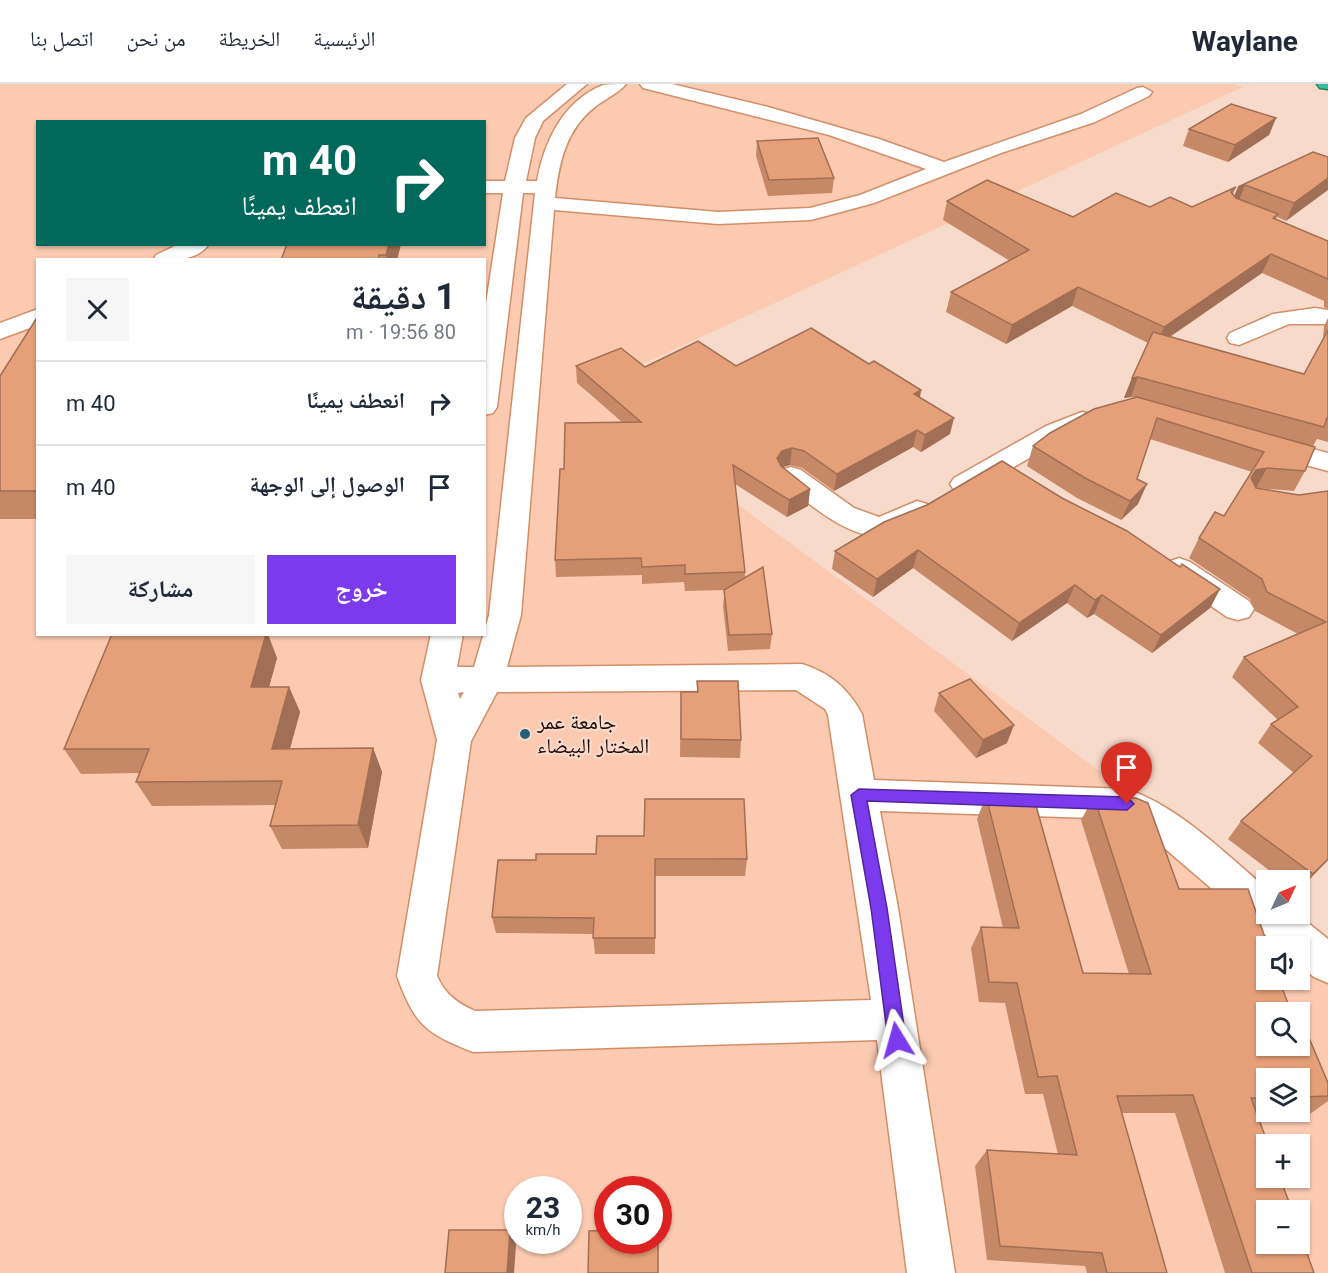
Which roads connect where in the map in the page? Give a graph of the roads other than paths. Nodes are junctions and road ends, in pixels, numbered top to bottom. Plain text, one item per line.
1 (578, 84) edge
2 (617, 84) edge
3 (650, 84) edge
4 (1143, 92) dead end
5 (945, 169) junction
6 (486, 187) edge
7 (514, 187) junction
8 (545, 195) junction
9 (194, 246) edge
10 (168, 258) edge
11 (36, 317) edge
12 (1328, 317) edge
13 (0, 332) edge
14 (1239, 338) dead end
15 (486, 392) edge
16 (1108, 409) edge
17 (1244, 440) edge
18 (1328, 462) edge
19 (999, 464) junction
20 (790, 476) edge
21 (1027, 483) edge
22 (1159, 555) edge
23 (1238, 609) dead end
24 (447, 636) edge
25 (438, 680) junction
26 (487, 681) junction
27 (454, 740) junction
28 (859, 795) junction
29 (1256, 904) edge
30 (1280, 924) edge
31 (1328, 964) edge
32 (894, 1019) junction
33 (931, 1273) edge

1 - 7 street
2 - 8 street
3 - 5 street
4 - 5 street
5 - 8 street
6 - 7 street
7 - 8 street
7 - 15 street
8 - 26 street
9 - 10 street
11 - 13 street
12 - 14 street
16 - 19 street
17 - 18 street
19 - 20 street
19 - 21 street
22 - 23 street
24 - 25 street
25 - 26 street
25 - 27 street
26 - 27 street
26 - 28 street
27 - 32 street
28 - 29 street
28 - 32 street
30 - 31 street
32 - 33 street

